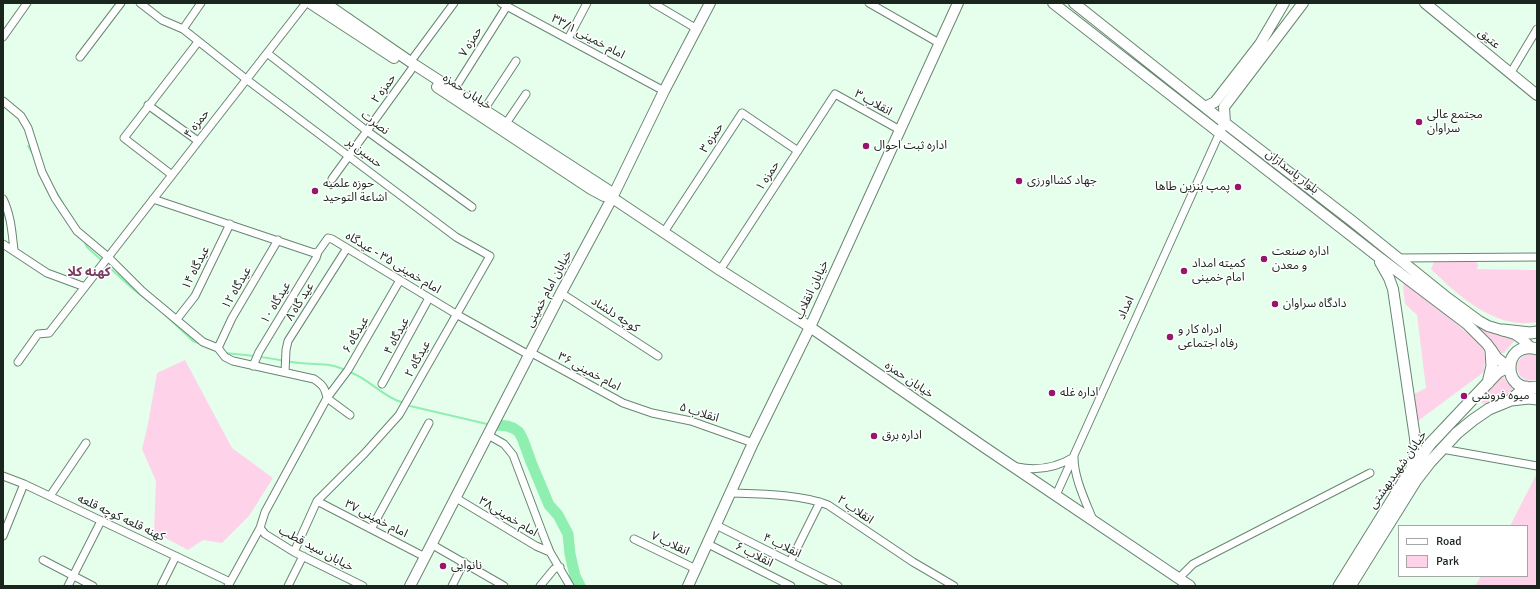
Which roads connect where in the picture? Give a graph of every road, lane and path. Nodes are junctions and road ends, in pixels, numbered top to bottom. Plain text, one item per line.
1 (27, 3) edge
2 (121, 3) edge
3 (140, 3) edge
4 (202, 3) edge
5 (306, 3) edge
6 (310, 3) edge
7 (325, 3) edge
8 (454, 3) edge
9 (587, 3) edge
10 (654, 3) edge
11 (710, 3) edge
12 (958, 3) edge
13 (1053, 3) edge
14 (1074, 3) edge
15 (1284, 3) edge
16 (1303, 3) edge
17 (1425, 3) edge
18 (873, 4) edge
19 (504, 5) edge
20 (663, 6) edge
21 (182, 29) junction
22 (697, 29) junction
23 (1537, 29) edge
24 (3, 37) edge
25 (568, 39) junction
26 (1268, 39) junction
27 (198, 42) junction
28 (939, 42) junction
29 (266, 53) junction
30 (80, 57) dead end
31 (516, 61) dead end
32 (413, 64) junction
33 (1510, 74) junction
34 (246, 79) junction
35 (454, 90) junction
36 (664, 91) junction
37 (526, 94) dead end
38 (835, 94) joint
39 (1537, 95) edge
40 (3, 101) edge
41 (487, 105) dead end
42 (148, 106) junction
43 (1205, 107) junction
44 (509, 119) dead end
45 (1225, 123) junction
46 (900, 130) junction
47 (367, 131) junction
48 (1220, 132) junction
49 (198, 141) junction
50 (798, 151) junction
51 (349, 156) junction
52 (172, 174) junction
53 (332, 179) dead end
54 (612, 198) junction
55 (3, 199) edge
56 (153, 199) junction
57 (472, 207) dead end
58 (230, 224) junction
59 (664, 232) junction
60 (278, 240) junction
61 (3, 244) edge
62 (347, 248) junction
63 (14, 250) junction
64 (318, 252) junction
65 (1376, 255) junction
66 (490, 256) joint
67 (1537, 257) edge
68 (1398, 258) junction
69 (105, 260) junction
70 (720, 270) junction
71 (400, 280) junction
72 (85, 287) junction
73 (561, 293) junction
74 (429, 298) junction
75 (456, 314) junction
76 (177, 319) junction
77 (1476, 325) junction
78 (810, 328) junction
79 (1503, 330) junction
80 (1537, 332) edge
81 (1535, 346) edge
82 (218, 348) junction
83 (1491, 350) junction
84 (529, 354) junction
85 (658, 356) dead end
86 (18, 362) dead end
87 (253, 366) junction
88 (1510, 366) junction
89 (285, 372) junction
90 (382, 384) dead end
91 (1488, 384) junction
92 (1533, 389) edge
93 (327, 398) junction
94 (1537, 399) edge
95 (1511, 400) junction
96 (638, 409) joint
97 (1464, 410) junction
98 (350, 415) dead end
99 (1473, 420) junction
100 (429, 423) dead end
101 (488, 435) junction
102 (753, 442) junction
103 (86, 443) dead end
104 (1442, 449) junction
105 (1074, 457) junction
106 (1012, 466) junction
107 (1537, 466) edge
108 (1411, 470) junction
109 (1370, 473) dead end
110 (3, 476) edge
111 (24, 484) junction
112 (730, 493) junction
113 (1056, 495) junction
114 (50, 496) junction
115 (456, 498) junction
116 (317, 501) junction
117 (820, 502) junction
118 (1094, 520) junction
119 (101, 521) junction
120 (716, 525) junction
121 (260, 528) junction
122 (371, 529) junction
123 (3, 536) edge
124 (634, 540) dead end
125 (431, 544) junction
126 (708, 544) junction
127 (294, 552) junction
128 (550, 552) junction
129 (176, 556) junction
130 (303, 556) junction
131 (425, 557) junction
132 (43, 560) dead end
133 (464, 562) junction
134 (790, 562) junction
135 (560, 567) junction
136 (696, 569) junction
137 (73, 576) junction
138 (1179, 578) junction
139 (941, 583) edge
140 (229, 584) edge
141 (68, 586) edge
142 (93, 586) edge
143 (161, 586) edge
144 (288, 586) edge
145 (363, 586) edge
146 (410, 586) edge
147 (452, 586) edge
148 (504, 586) edge
149 (540, 586) edge
150 (570, 586) edge
151 (688, 586) edge
152 (791, 586) edge
153 (838, 586) edge
154 (954, 586) edge
155 (1190, 586) edge
156 (1338, 586) edge
157 (1350, 586) edge

1 - 24 street
2 - 30 street
3 - 21 street, حسین بر
4 - 21 street
5 - 29 street, حمزه ۴
6 - 32 main road, خیابان حمزه
7 - 32 main road, خیابان حمزه
8 - 32 street, حمزه ۲
9 - 25 street
10 - 20 street
11 - 22 main road, خیابان امام خمینی
12 - 28 main road, خیابان انقلاب
13 - 48 main road, بلوار پاسداران
14 - 43 main road, بلوار پاسداران
15 - 26 main road
16 - 26 main road
17 - 33 main road, عتیق
18 - 28 street
19 - 25 street, امام خمینی ۳۳/۱
19 - 35 street, حمزه ۷
20 - 22 street
21 - 27 street, حسین بر
22 - 36 main road, خیابان امام خمینی
23 - 33 street
25 - 36 street, امام خمینی ۳۳/۱
26 - 43 main road
26 - 45 main road
27 - 34 street, حسین بر
27 - 42 street
28 - 46 main road, خیابان انقلاب
29 - 34 street, حمزه ۴
29 - 47 street, نصرت
31 - 41 street
32 - 35 main road, خیابان حمزه
32 - 47 street, حمزه ۲
32 - 54 main road, خیابان حمزه
33 - 39 main road, عتیق
34 - 49 street, حمزه ۴
34 - 51 street, حسین بر
35 - 54 main road, خیابان حمزه
36 - 54 main road, خیابان امام خمینی
37 - 44 street
38 - 46 street, انقلاب ۳
38 - 50 street, حمزه ۱
40 - 69 street
42 - 49 street
42 - 52 street
43 - 45 main road, بلوار پاسداران
45 - 48 main road
45 - 68 main road, بلوار پاسداران
46 - 78 main road, خیابان انقلاب
47 - 51 street, حمزه ۲
47 - 57 street, نصرت
48 - 65 main road, بلوار پاسداران
48 - 105 street, امداد
49 - 52 street, حمزه ۴
50 - 59 street, حمزه ۳
50 - 70 street, حمزه ۱
51 - 53 street, حمزه ۲
51 - 66 street, حسین بر
52 - 56 street, حمزه ۴
54 - 59 main road, خیابان حمزه
54 - 73 main road, خیابان امام خمینی
55 - 63 street
56 - 58 street
56 - 69 street, حمزه ۴
58 - 60 street
58 - 76 street, عیدگاه ۱۴
59 - 70 main road, خیابان حمزه
60 - 64 street
60 - 82 street, عیدگاه ۱۲
61 - 63 street
62 - 64 street, امام خمینی ۳۵ - عیدگاه
62 - 71 street, امام خمینی ۳۵ - عیدگاه
62 - 89 street, عید گاه ۸
63 - 72 street
64 - 87 street, عیدگاه ۱۰
65 - 77 main road, بلوار پاسداران
65 - 108 main road
66 - 75 street, عیدگاه ۲
67 - 68 street
68 - 77 main road, بلوار پاسداران
69 - 72 street, حمزه ۴
69 - 76 street
70 - 78 main road, خیابان حمزه
71 - 74 street, امام خمینی ۳۵ - عیدگاه
71 - 93 street, عیدگاه ۶
72 - 86 street, حمزه ۴
73 - 84 main road, خیابان امام خمینی
73 - 85 street, کوچه دلشاد
74 - 75 street, امام خمینی ۳۵ - عیدگاه
74 - 90 street, عیدگاه ۴
75 - 84 street, امام خمینی ۳۵ - عیدگاه
75 - 116 street, عیدگاه ۲
76 - 82 street
77 - 79 main road, بلوار پاسداران
77 - 83 main road, بلوار پاسداران
78 - 102 main road, خیابان انقلاب
78 - 106 main road, خیابان حمزه
79 - 80 main road
79 - 81 main road, بلوار پاسداران
81 - 88 main road
82 - 87 street
83 - 88 main road, بلوار پاسداران
83 - 91 main road
84 - 96 street, امام خمینی ۳۶
84 - 101 main road, خیابان امام خمینی
87 - 89 street
88 - 91 main road, خیابان شهیدبهشتی
88 - 92 main road
89 - 93 street
91 - 97 main road, خیابان شهیدبهشتی
92 - 95 main road, خیابان شهیدبهشتی
93 - 98 street
93 - 121 street, عیدگاه ۶
94 - 95 main road
95 - 99 main road, خیابان شهیدبهشتی
96 - 102 street, انقلاب ۵
97 - 99 main road
97 - 108 main road, خیابان شهیدبهشتی
99 - 104 main road, خیابان شهیدبهشتی
100 - 122 street
101 - 115 main road, خیابان امام خمینی
101 - 128 street
102 - 112 main road, خیابان انقلاب
103 - 114 street
104 - 107 street
104 - 157 main road, خیابان شهیدبهشتی
105 - 106 street
105 - 113 street, امداد
105 - 118 street
106 - 113 main road, خیابان حمزه
108 - 156 main road, خیابان شهیدبهشتی
109 - 138 street
110 - 111 street, کهنه قلعه کوچه قلعه
111 - 114 street, کهنه قلعه کوچه قلعه
111 - 123 street
112 - 117 street, انقلاب ۲
112 - 120 main road, خیابان انقلاب
113 - 118 main road, خیابان حمزه
114 - 119 street, کهنه قلعه کوچه قلعه
115 - 125 main road, خیابان امام خمینی
115 - 128 street, امام خمینی۳۸
116 - 122 street, امام خمینی ۳۷
116 - 127 street, عیدگاه ۲
117 - 134 street
117 - 139 street, انقلاب ۲
118 - 138 main road, خیابان حمزه
119 - 129 street, کهنه قلعه کوچه قلعه
119 - 137 street
120 - 126 main road, خیابان انقلاب
120 - 134 street, انقلاب ۴
121 - 127 street, خیابان سید قطب
121 - 140 street, عیدگاه ۶
122 - 131 street, امام خمینی ۳۷
124 - 136 street, انقلاب ۷
125 - 131 main road, خیابان امام خمینی
125 - 133 street
126 - 136 main road, خیابان انقلاب
126 - 152 street, انقلاب ۶
127 - 130 street, خیابان سید قطب
128 - 135 street
129 - 140 street, کهنه قلعه کوچه قلعه
129 - 143 street
130 - 144 street
130 - 145 street, خیابان سید قطب
131 - 146 main road, خیابان امام خمینی
132 - 137 street
133 - 147 street
133 - 148 street
134 - 153 street, انقلاب ۴
135 - 149 street
135 - 150 street
136 - 151 main road, خیابان انقلاب
137 - 141 street
137 - 142 street
138 - 155 main road, خیابان حمزه
139 - 154 street, انقلاب ۲

